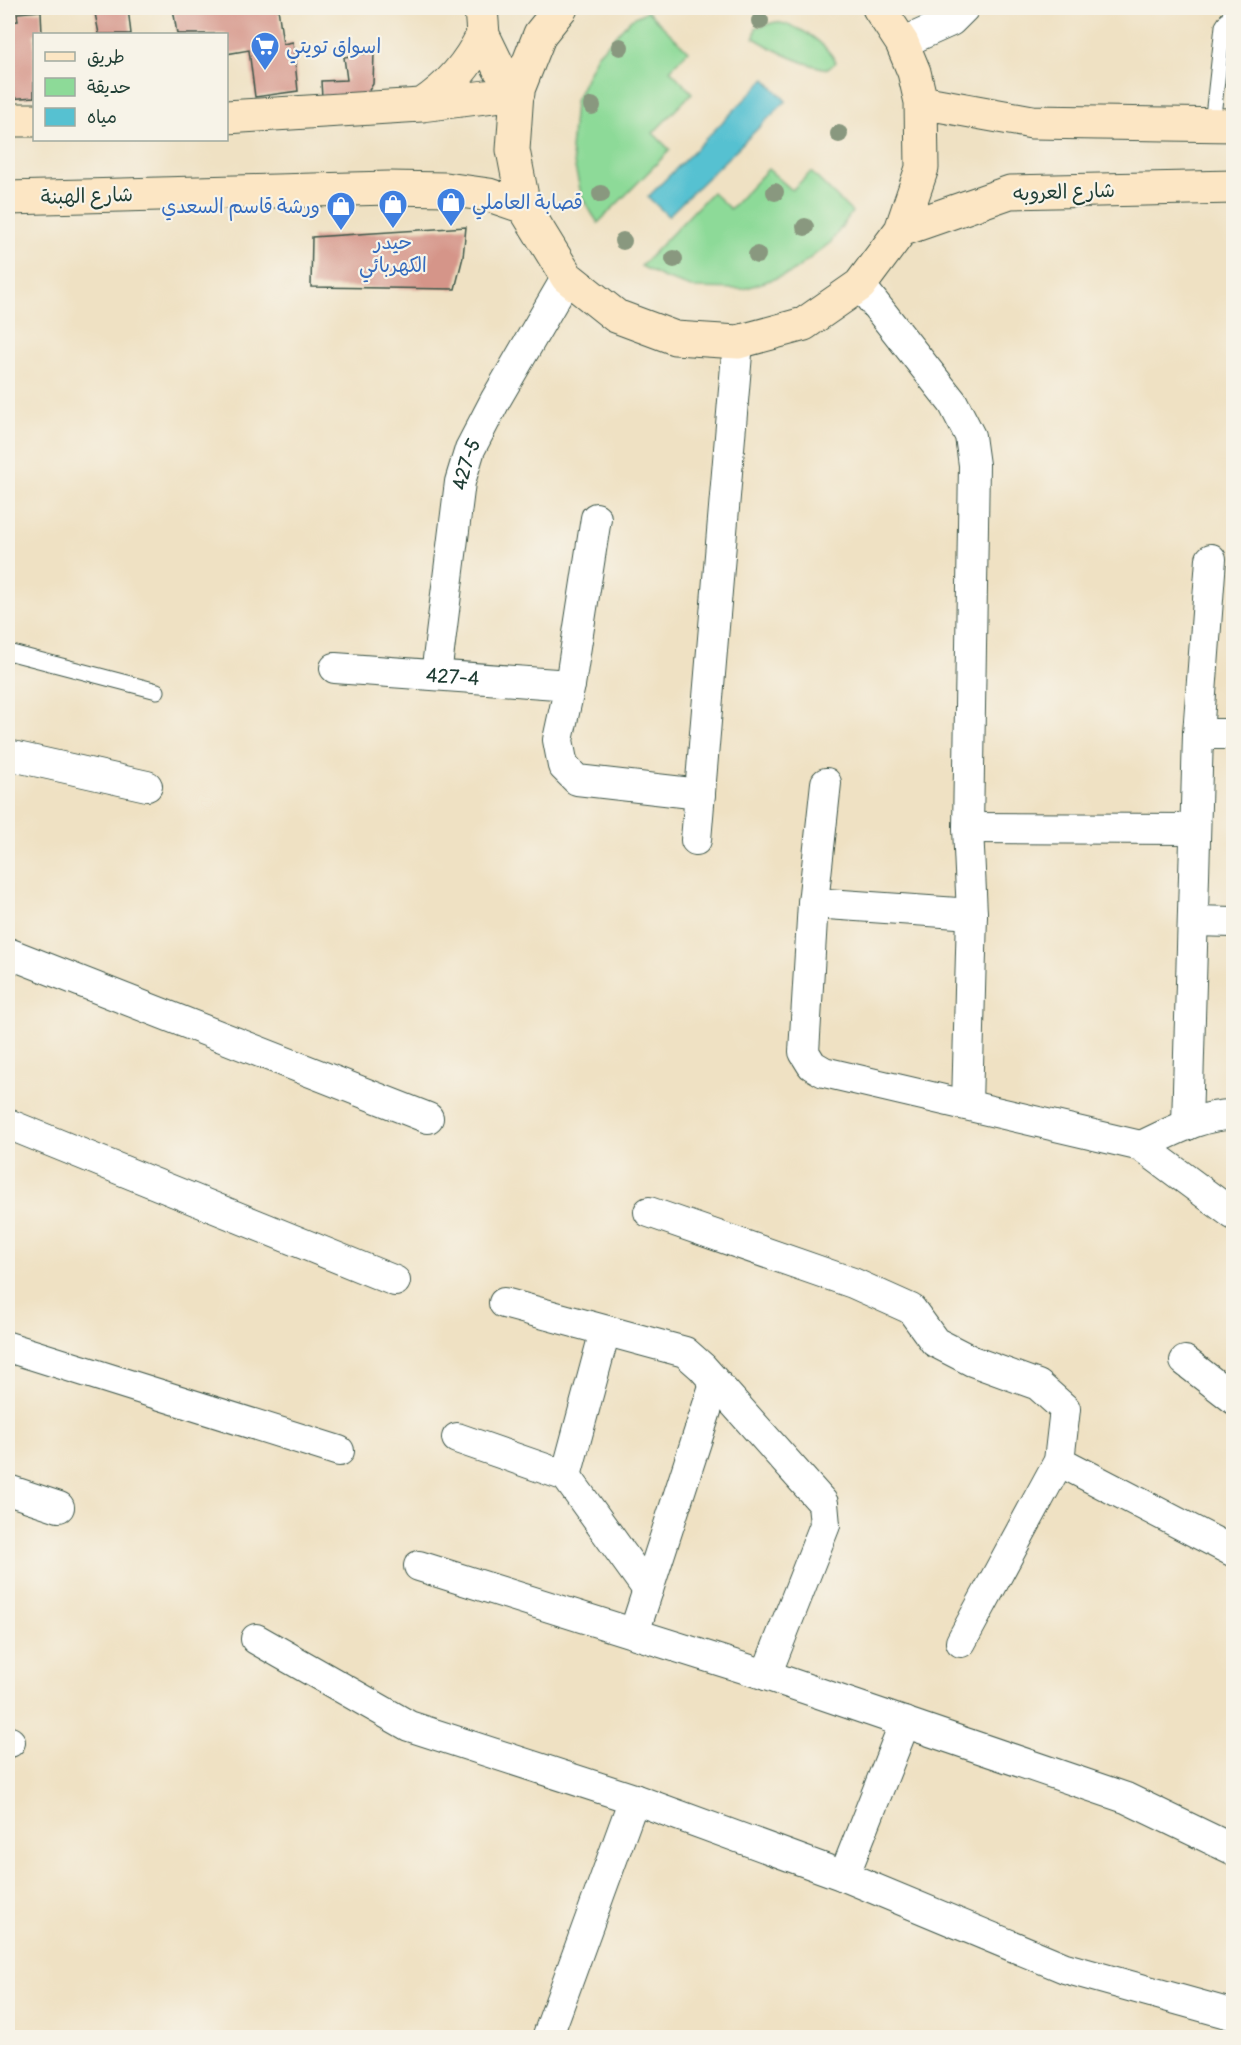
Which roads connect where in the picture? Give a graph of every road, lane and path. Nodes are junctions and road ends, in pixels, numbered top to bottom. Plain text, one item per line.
1 (561, 8) edge
2 (964, 8) edge
3 (1233, 9) edge
4 (892, 19) edge
5 (482, 21) edge
6 (517, 92) junction
7 (921, 102) junction
8 (421, 105) junction
9 (228, 117) edge
10 (8, 120) edge
11 (33, 120) edge
12 (1222, 125) edge
13 (1233, 187) edge
14 (8, 198) edge
15 (524, 207) junction
16 (901, 230) junction
17 (567, 277) junction
18 (860, 285) junction
19 (738, 342) junction
20 (596, 518) dead end
21 (1211, 559) dead end
22 (8, 652) edge
23 (335, 668) dead end
24 (436, 675) junction
25 (570, 685) junction
26 (157, 691) dead end
27 (1198, 734) junction
28 (1233, 734) edge
29 (8, 755) edge
30 (826, 783) dead end
31 (147, 786) dead end
32 (700, 794) junction
33 (968, 828) junction
34 (1195, 830) junction
35 (696, 840) dead end
36 (813, 903) junction
37 (972, 914) junction
38 (1193, 921) junction
39 (1233, 922) edge
40 (8, 953) edge
41 (967, 1106) junction
42 (1233, 1115) edge
43 (428, 1118) dead end
44 (8, 1124) edge
45 (1187, 1125) junction
46 (1141, 1146) junction
47 (649, 1212) dead end
48 (1233, 1215) edge
49 (395, 1281) dead end
50 (504, 1303) dead end
51 (605, 1331) junction
52 (8, 1347) edge
53 (1185, 1361) dead end
54 (715, 1383) junction
55 (1233, 1398) edge
56 (457, 1438) dead end
57 (339, 1451) dead end
58 (1059, 1461) junction
59 (566, 1476) junction
60 (8, 1490) edge
61 (59, 1507) dead end
62 (1233, 1552) edge
63 (420, 1566) dead end
64 (648, 1590) junction
65 (634, 1633) junction
66 (256, 1639) dead end
67 (961, 1642) dead end
68 (766, 1675) junction
69 (905, 1722) junction
70 (634, 1799) junction
71 (1233, 1850) edge
72 (844, 1876) junction
73 (1233, 2015) edge
74 (547, 2037) edge

1 - 6 street
2 - 4 street
3 - 12 lane
4 - 7 street
5 - 6 street
5 - 8 street
6 - 8 street
6 - 15 street
7 - 12 street
7 - 16 street
8 - 9 street
10 - 11 street
13 - 16 street, شارع العروبه
14 - 15 street, شارع الهبنة
15 - 17 street
16 - 18 street
17 - 19 street
17 - 24 street, 427-5
18 - 19 street
18 - 33 street
19 - 32 street
20 - 25 street
21 - 27 street
22 - 26 lane
23 - 24 street, 427-4
24 - 25 street, 427-4
25 - 32 street
27 - 28 street
27 - 34 street
29 - 31 street
30 - 36 street
32 - 35 street
33 - 34 street
33 - 37 street
34 - 38 street
36 - 37 street
36 - 41 street
37 - 41 street
38 - 39 street
38 - 45 street
40 - 43 street
41 - 46 street
42 - 45 street
44 - 49 street
45 - 46 street
46 - 48 street
47 - 58 street
50 - 51 street
51 - 54 street
51 - 59 street
52 - 57 street
53 - 55 street
54 - 64 street
54 - 68 street
56 - 59 street
58 - 62 street
58 - 67 street
59 - 64 street
60 - 61 street
63 - 65 street
64 - 65 street
65 - 68 street
66 - 70 street
68 - 69 street
69 - 71 street
69 - 72 street
70 - 72 street
70 - 74 street
72 - 73 street

